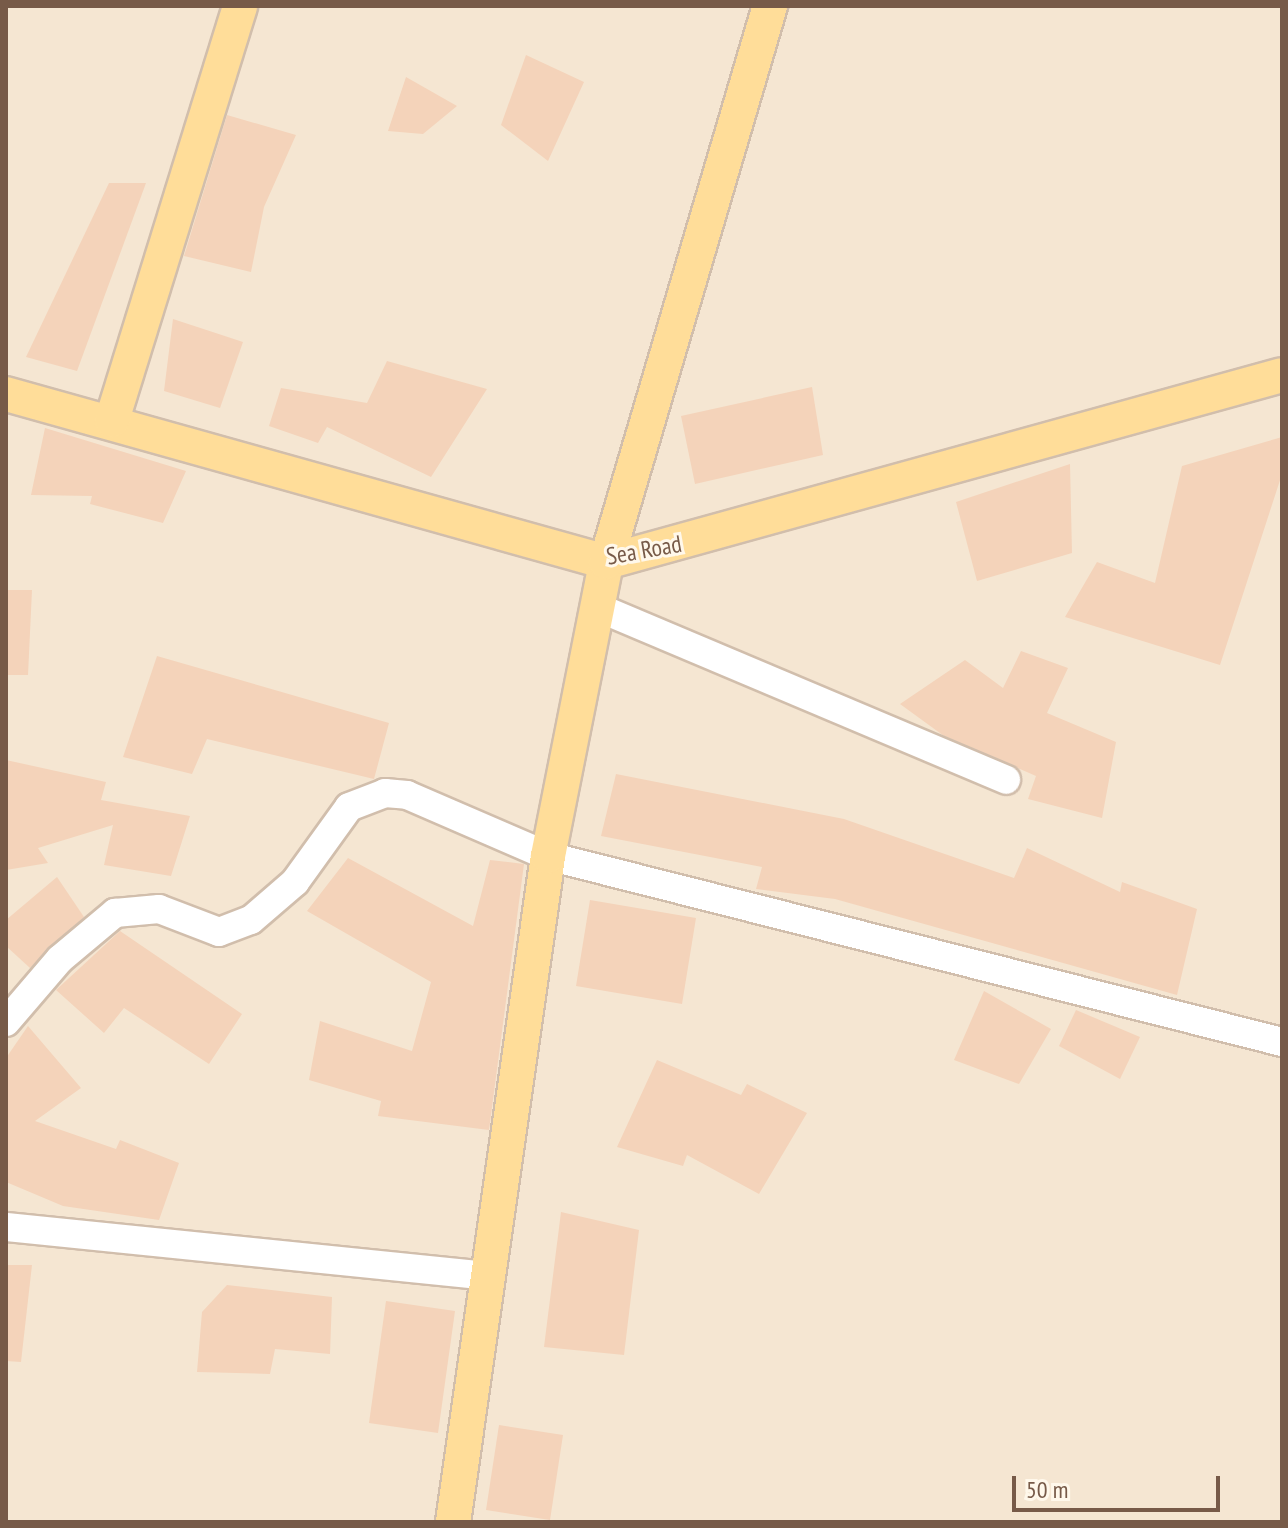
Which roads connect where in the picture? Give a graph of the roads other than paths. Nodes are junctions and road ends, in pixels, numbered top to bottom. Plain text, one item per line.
1 (240, 6) edge
2 (770, 6) edge
3 (1282, 375) edge
4 (6, 394) edge
5 (112, 420) junction
6 (606, 562) junction
7 (597, 607) junction
8 (1006, 780) dead end
9 (548, 856) junction
10 (6, 1022) edge
11 (1282, 1042) edge
12 (6, 1227) edge
13 (486, 1276) junction
14 (453, 1522) edge

1 - 5 main road
2 - 6 main road
3 - 6 main road, Sea Road
4 - 5 main road, Sea Road
5 - 6 main road, Sea Road
6 - 7 main road
7 - 8 street
7 - 9 main road
9 - 10 street
9 - 11 street
9 - 13 main road
12 - 13 street
13 - 14 main road

